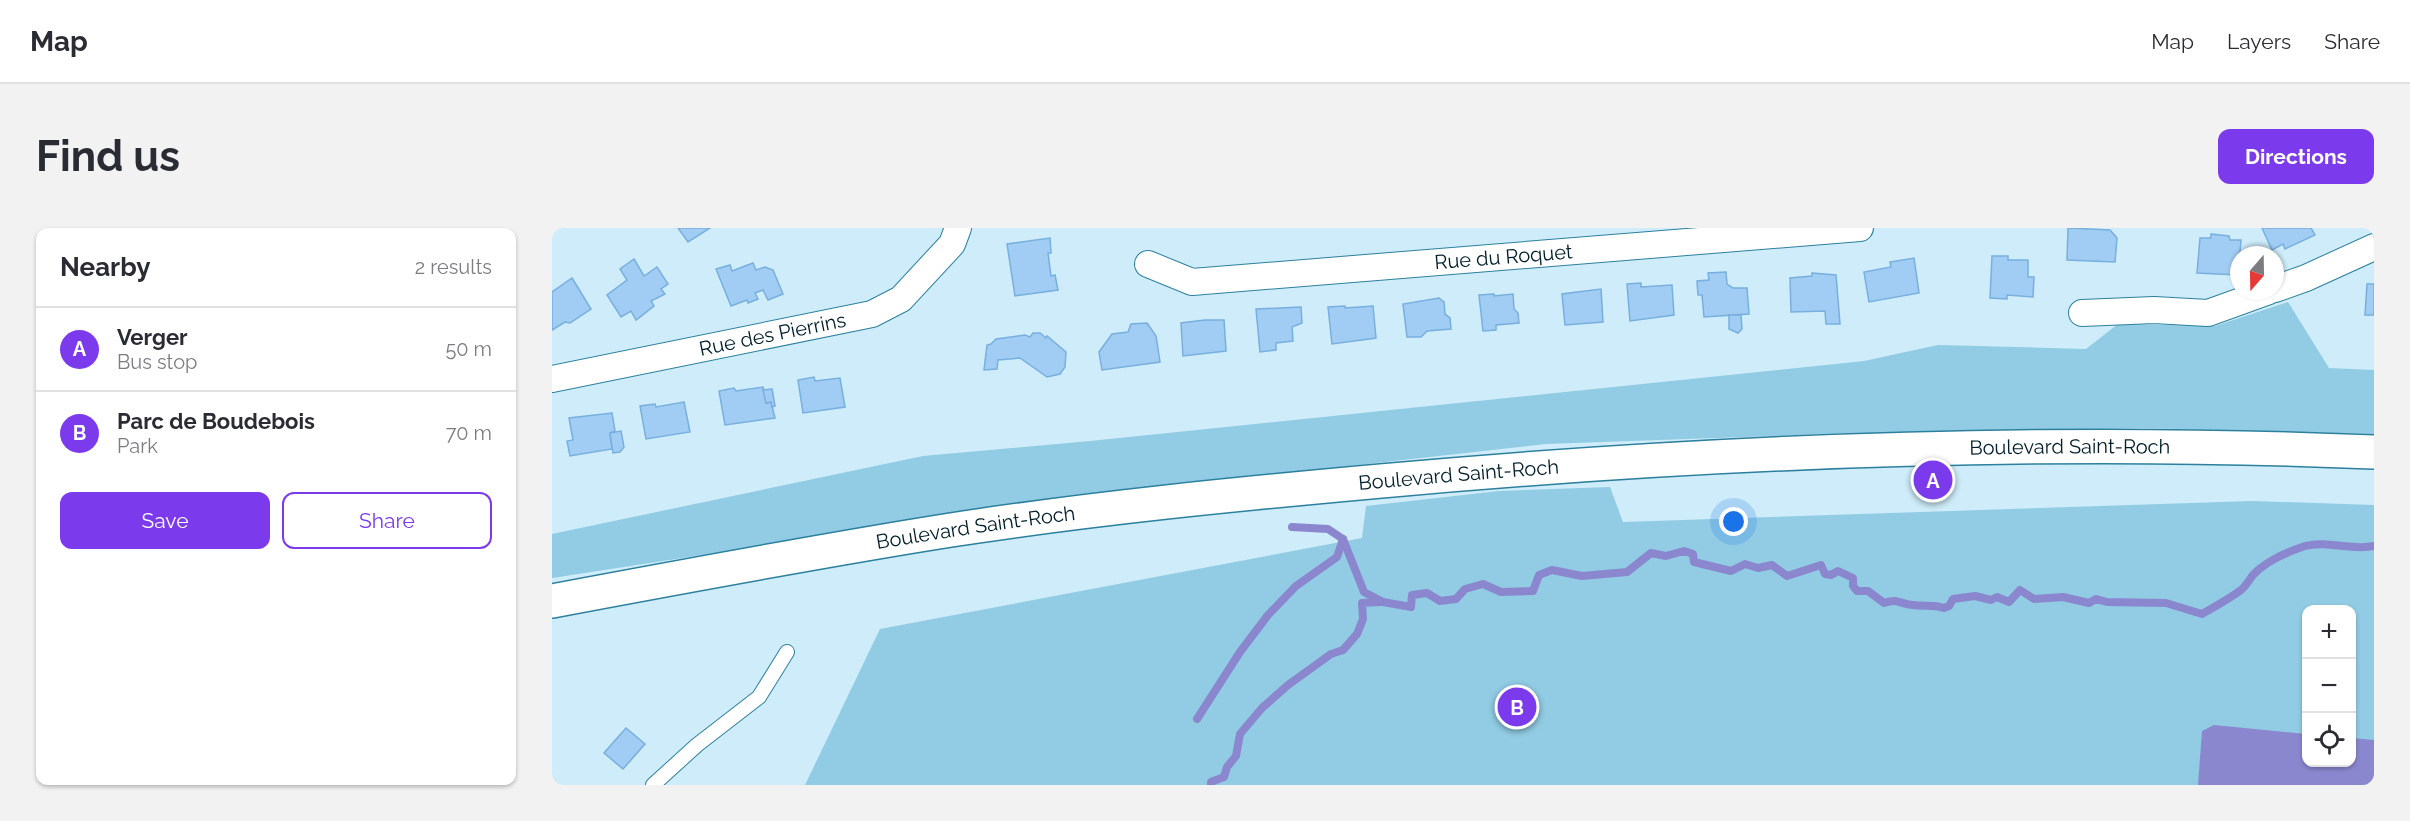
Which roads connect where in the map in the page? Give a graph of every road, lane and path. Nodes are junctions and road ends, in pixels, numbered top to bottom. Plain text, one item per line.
1 (958, 228) edge
2 (1860, 228) edge
3 (2374, 247) edge
4 (1148, 264) dead end
5 (2284, 286) edge
6 (2243, 300) edge
7 (2082, 313) dead end
8 (552, 379) edge
9 (2374, 452) edge
10 (552, 601) edge
11 (787, 652) dead end
12 (653, 785) edge

1 - 8 street, Rue des Pierrins
2 - 4 street, Rue du Roquet
3 - 5 street
6 - 7 street
9 - 10 main road, Boulevard Saint-Roch
11 - 12 lane

